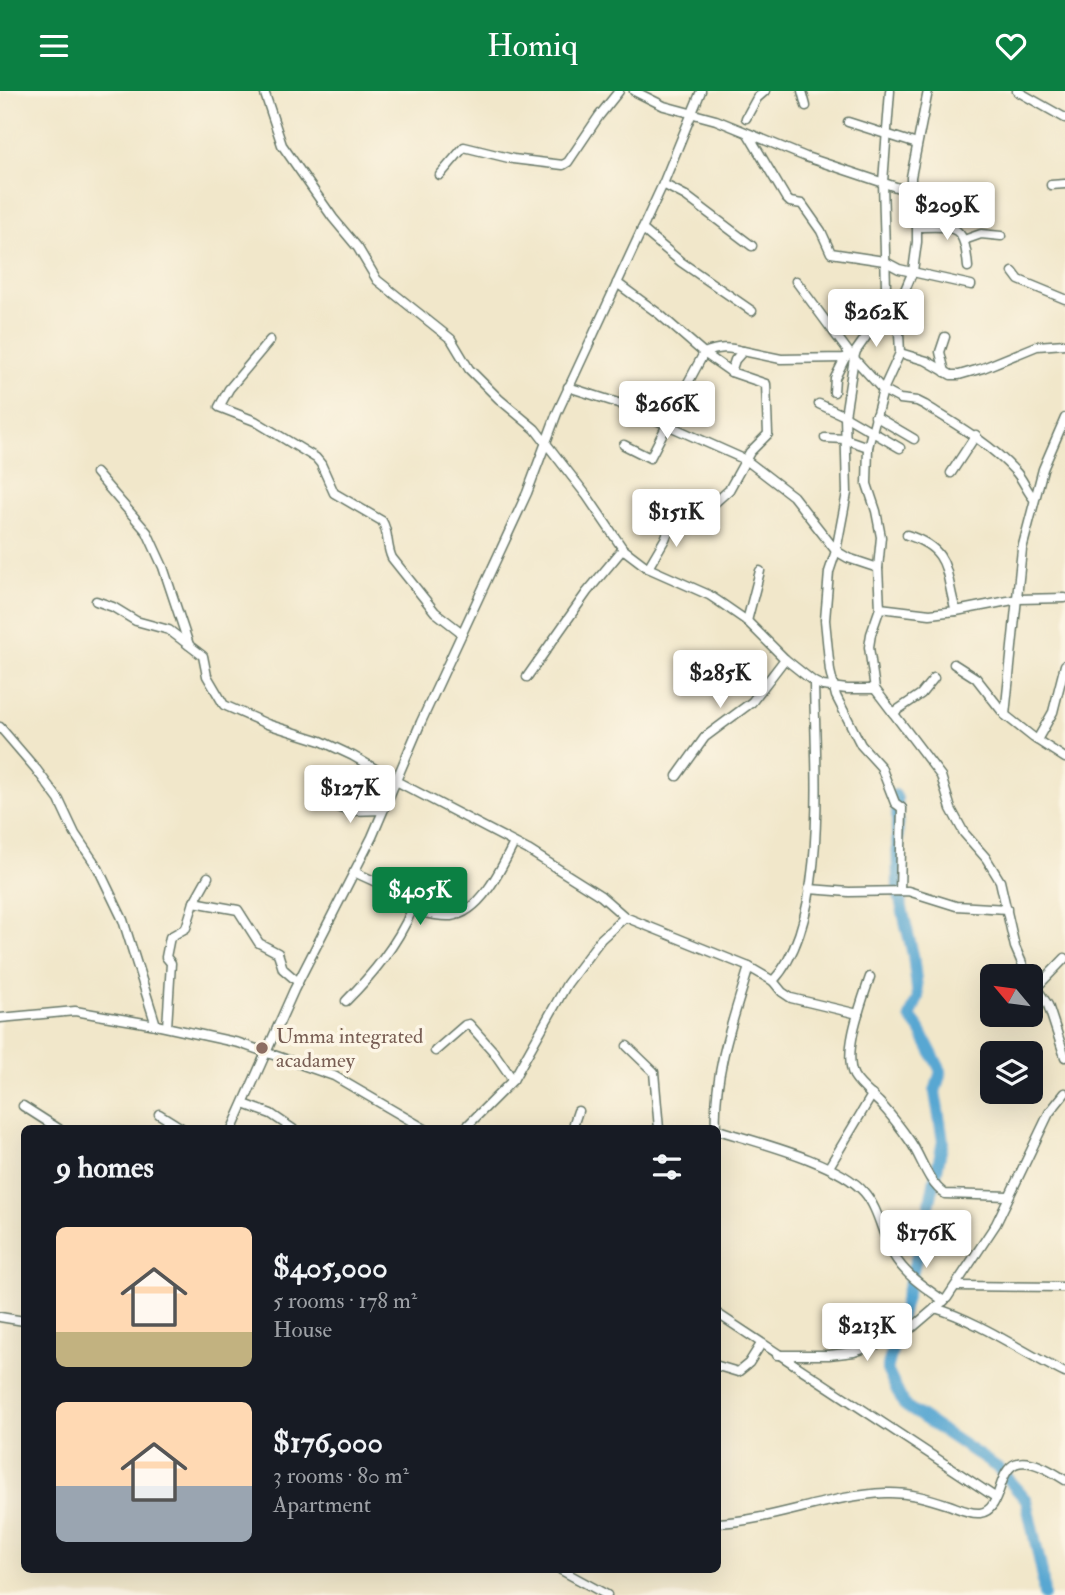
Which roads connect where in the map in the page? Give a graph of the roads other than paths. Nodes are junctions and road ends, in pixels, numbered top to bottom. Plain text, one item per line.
1 (264, 91) edge
2 (620, 91) edge
3 (634, 91) edge
4 (701, 91) edge
5 (765, 91) edge
6 (802, 91) edge
7 (890, 91) edge
8 (928, 91) edge
9 (1017, 91) edge
10 (806, 106) dead end
11 (693, 114) junction
12 (746, 118) dead end
13 (1065, 118) edge
14 (848, 122) dead end
15 (748, 134) junction
16 (887, 136) junction
17 (917, 144) junction
18 (440, 175) dead end
19 (883, 182) junction
20 (663, 184) junction
21 (1065, 184) edge
22 (1051, 185) dead end
23 (911, 192) junction
24 (917, 227) junction
25 (642, 229) junction
26 (1001, 236) dead end
27 (964, 240) junction
28 (752, 246) dead end
29 (884, 261) junction
30 (968, 267) dead end
31 (913, 271) junction
32 (1013, 272) dead end
33 (796, 281) dead end
34 (617, 283) junction
35 (971, 285) dead end
36 (1065, 299) edge
37 (752, 311) dead end
38 (945, 337) dead end
39 (270, 340) dead end
40 (1065, 344) edge
41 (743, 351) junction
42 (704, 353) junction
43 (900, 353) junction
44 (850, 357) junction
45 (731, 372) junction
46 (945, 372) junction
47 (568, 387) junction
48 (883, 390) junction
49 (834, 392) dead end
50 (682, 394) dead end
51 (819, 404) dead end
52 (845, 416) junction
53 (875, 416) junction
54 (1065, 418) edge
55 (667, 425) junction
56 (871, 431) junction
57 (976, 435) junction
58 (825, 438) dead end
59 (845, 439) junction
60 (914, 439) dead end
61 (544, 444) junction
62 (624, 445) dead end
63 (868, 447) junction
64 (900, 448) dead end
65 (746, 460) junction
66 (96, 473) dead end
67 (951, 473) dead end
68 (1034, 499) junction
69 (708, 509) dead end
70 (675, 515) dead end
71 (908, 535) dead end
72 (623, 549) junction
73 (836, 551) junction
74 (648, 568) junction
75 (878, 568) junction
76 (760, 571) dead end
77 (1017, 599) junction
78 (1065, 599) edge
79 (96, 601) dead end
80 (880, 608) junction
81 (956, 611) junction
82 (747, 621) junction
83 (462, 633) junction
84 (189, 646) junction
85 (785, 659) junction
86 (954, 664) dead end
87 (1065, 665) edge
88 (527, 677) dead end
89 (934, 678) dead end
90 (814, 682) junction
91 (834, 687) junction
92 (875, 689) junction
93 (892, 713) junction
94 (1005, 715) junction
95 (0, 727) edge
96 (1037, 740) junction
97 (1065, 758) edge
98 (677, 776) dead end
99 (396, 781) junction
100 (323, 803) dead end
101 (383, 810) junction
102 (514, 843) junction
103 (354, 872) junction
104 (208, 877) dead end
105 (809, 889) junction
106 (900, 891) junction
107 (194, 902) junction
108 (1007, 909) junction
109 (412, 910) junction
110 (625, 917) junction
111 (1065, 958) edge
112 (1023, 964) edge
113 (749, 967) junction
114 (870, 977) dead end
115 (773, 981) junction
116 (1043, 981) edge
117 (298, 982) junction
118 (1043, 997) edge
119 (346, 1001) dead end
120 (858, 1014) junction
121 (0, 1018) edge
122 (156, 1025) junction
123 (167, 1027) junction
124 (627, 1047) dead end
125 (435, 1051) dead end
126 (267, 1052) junction
127 (1065, 1057) edge
128 (513, 1080) junction
129 (1065, 1093) edge
130 (872, 1095) junction
131 (244, 1104) junction
132 (23, 1106) dead end
133 (578, 1111) dead end
134 (159, 1114) dead end
135 (53, 1125) edge
136 (177, 1125) edge
137 (234, 1125) edge
138 (287, 1125) edge
139 (418, 1125) edge
140 (468, 1125) edge
141 (574, 1125) edge
142 (659, 1125) edge
143 (717, 1125) edge
144 (721, 1130) edge
145 (828, 1167) junction
146 (1009, 1196) junction
147 (956, 1286) junction
148 (1065, 1287) edge
149 (944, 1301) junction
150 (935, 1308) junction
151 (721, 1316) edge
152 (0, 1317) edge
153 (21, 1320) edge
154 (761, 1344) junction
155 (777, 1355) junction
156 (721, 1367) edge
157 (1065, 1373) edge
158 (1065, 1480) edge
159 (995, 1497) junction
160 (721, 1523) edge
161 (567, 1573) edge
162 (607, 1595) edge

1 - 61 street
2 - 18 street
3 - 11 street
4 - 11 street
5 - 12 street
6 - 10 street
7 - 16 street
8 - 17 street
9 - 13 street
11 - 15 street
11 - 20 street
14 - 16 street
15 - 19 street
15 - 29 street
16 - 17 street
16 - 19 street
17 - 23 street
19 - 23 street
19 - 29 street
20 - 25 street
20 - 28 street
21 - 22 street
23 - 24 street
24 - 27 street
24 - 31 street
25 - 34 street
25 - 37 street
26 - 27 street
27 - 30 street
29 - 31 street
29 - 44 street
31 - 35 street
31 - 43 street
32 - 36 street
33 - 44 street
34 - 42 street
34 - 47 street
38 - 46 street
39 - 83 street
40 - 46 street
41 - 42 street
41 - 44 street
41 - 45 street
42 - 45 street
42 - 50 street
43 - 46 street
43 - 48 street
44 - 48 street
44 - 49 street
44 - 52 street
45 - 65 street
47 - 55 street
47 - 61 street
48 - 53 street
48 - 57 street
51 - 52 street
52 - 56 street
52 - 59 street
53 - 56 street
53 - 60 street
54 - 68 street
55 - 62 street
55 - 65 street
56 - 63 street
56 - 64 street
57 - 67 street
57 - 68 street
58 - 59 street
59 - 63 street
59 - 73 street
61 - 72 street
61 - 83 street
63 - 75 street
65 - 69 street
65 - 73 street
66 - 84 street
68 - 77 street
70 - 74 street
71 - 81 street
72 - 74 street
72 - 88 street
73 - 75 street
73 - 91 street
74 - 82 street
75 - 80 street
76 - 82 street
77 - 78 street
77 - 81 street
77 - 94 street
79 - 84 street
80 - 81 street
80 - 92 street
82 - 85 street
83 - 99 street
84 - 99 street
85 - 90 street
85 - 98 street
86 - 94 street
87 - 96 street
89 - 93 street
90 - 91 street
90 - 105 street
91 - 92 street
91 - 106 street
92 - 93 street
93 - 108 street
94 - 96 street
95 - 122 street
96 - 97 street
99 - 101 street
99 - 102 street
100 - 101 street
101 - 103 street
102 - 109 street
102 - 110 street
103 - 109 street
103 - 117 street
104 - 107 street
105 - 106 street
105 - 115 street
106 - 108 street
107 - 117 street
107 - 123 street
108 - 112 street
109 - 119 street
110 - 113 street
110 - 128 street
111 - 116 street
113 - 115 street
113 - 143 street
114 - 120 street
115 - 120 street
117 - 126 street
118 - 127 street
120 - 130 street
121 - 122 street
122 - 123 street
123 - 126 street
124 - 142 street
125 - 128 street
126 - 131 street
126 - 139 street
128 - 140 street
129 - 146 street
130 - 145 street
130 - 146 street
131 - 137 street
131 - 138 street
132 - 135 street
133 - 141 street
134 - 136 street
144 - 145 street
145 - 149 street
146 - 147 street
147 - 148 street
147 - 149 street
149 - 150 street
150 - 155 street
150 - 157 street
151 - 154 street
152 - 153 street
154 - 155 street
154 - 156 street
155 - 159 street
158 - 159 street
159 - 160 street
161 - 162 street

